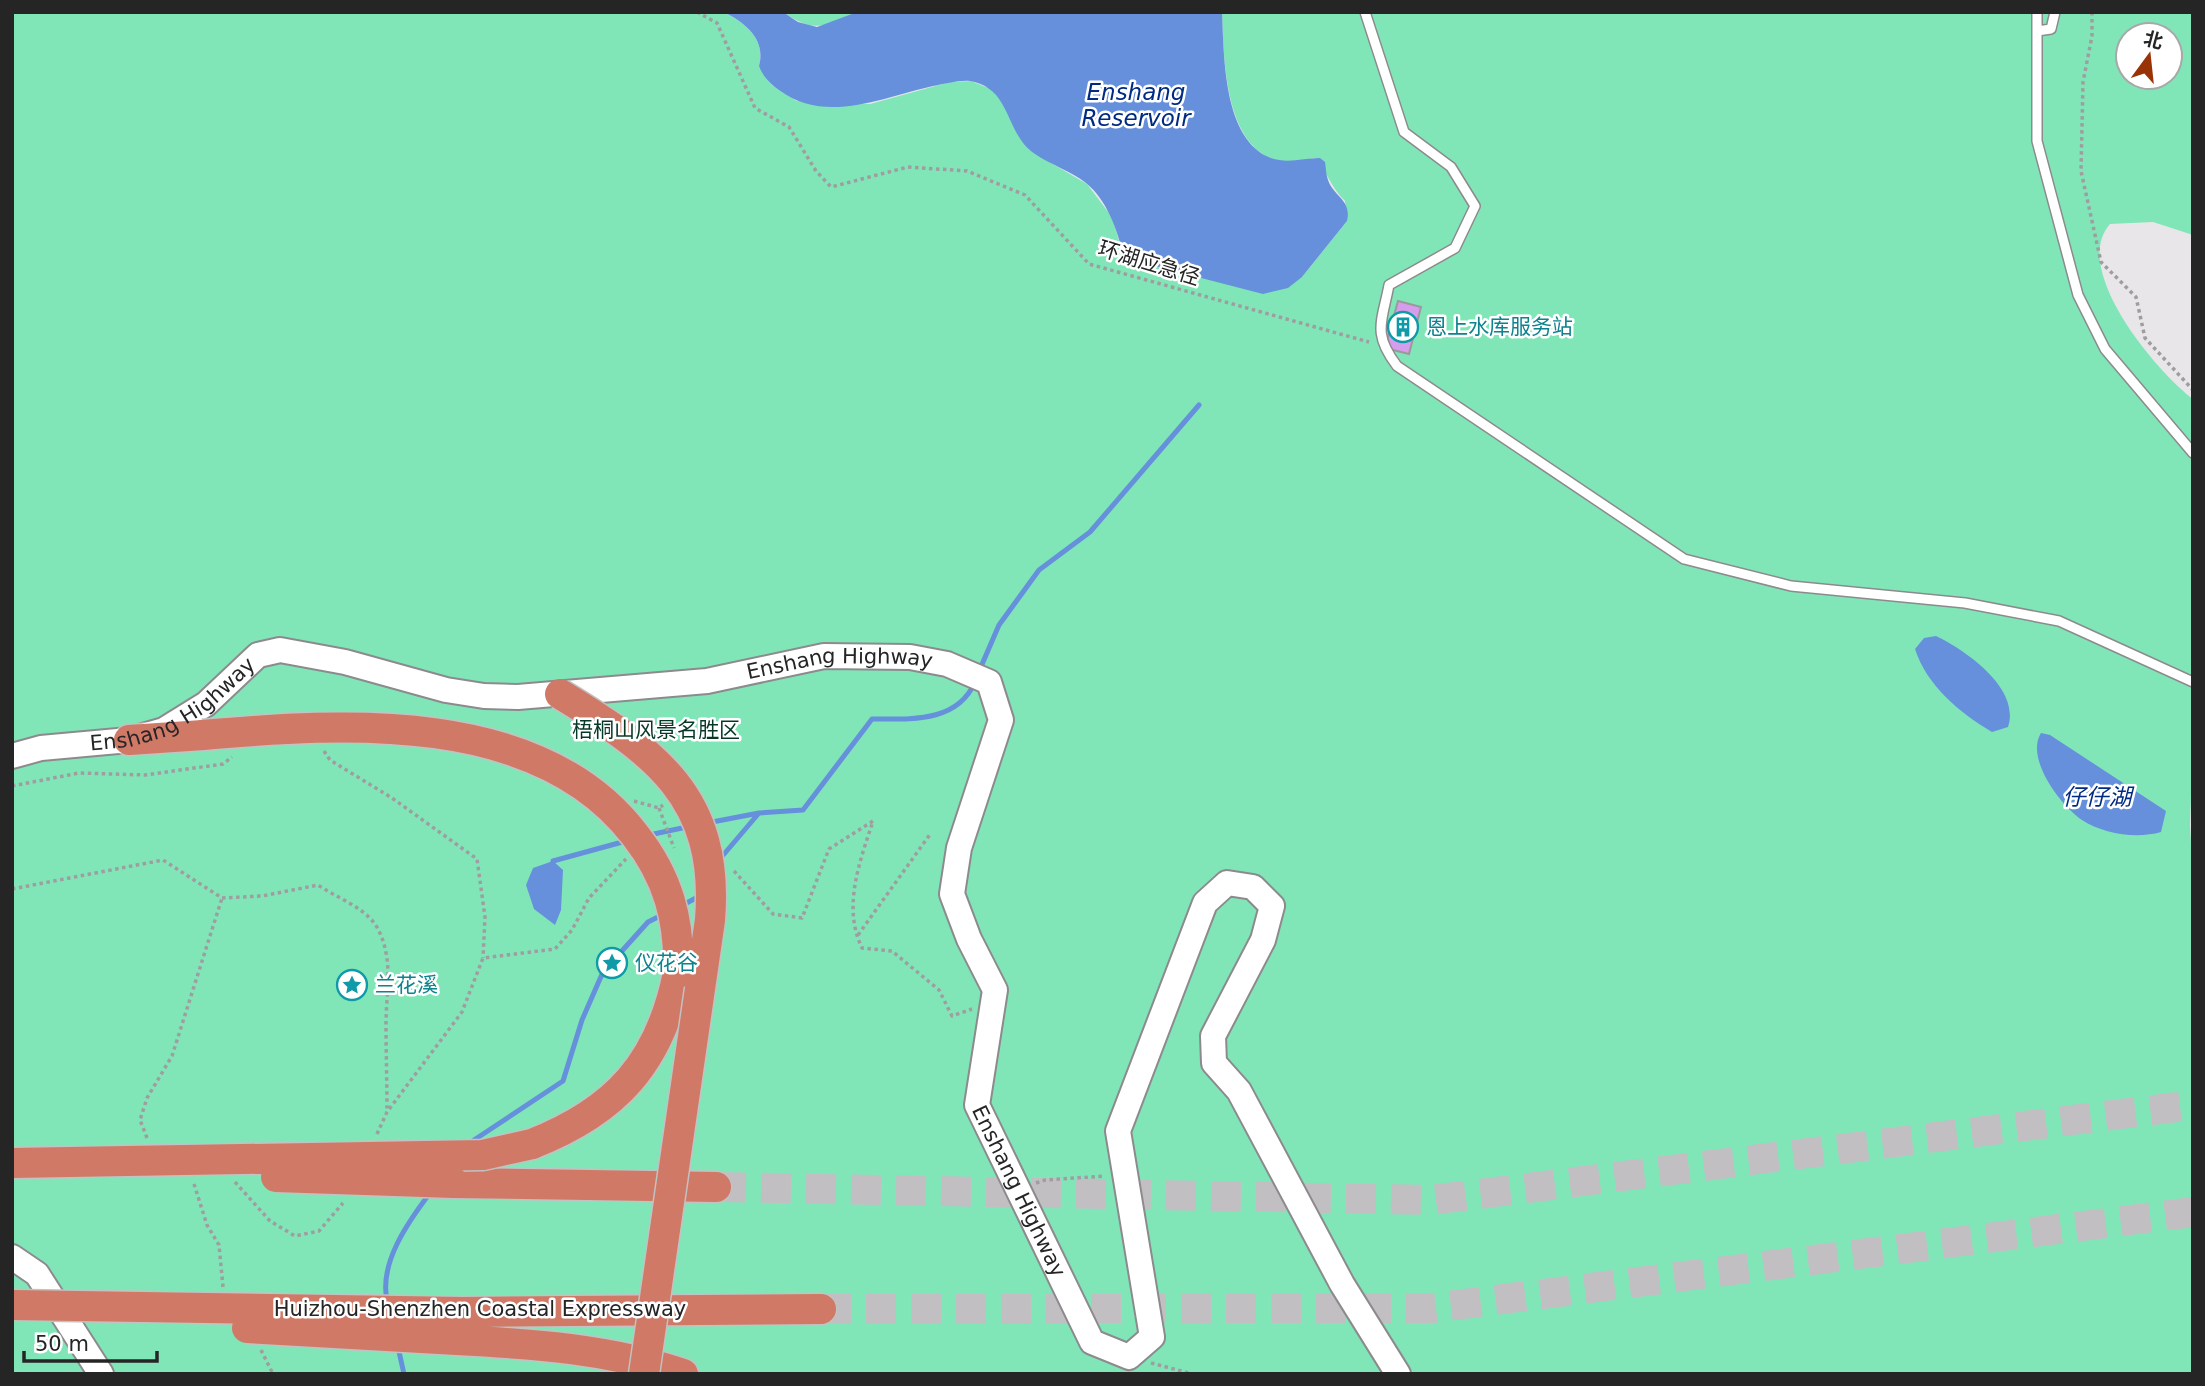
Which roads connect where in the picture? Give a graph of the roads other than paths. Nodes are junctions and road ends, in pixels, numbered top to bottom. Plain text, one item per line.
1 (1365, 12) edge
2 (2037, 12) edge
3 (2055, 12) edge
4 (2037, 31) junction
5 (2193, 453) edge
6 (2193, 682) edge
7 (560, 694) junction
8 (130, 740) junction
9 (12, 756) edge
10 (12, 1163) edge
11 (12, 1169) edge
12 (716, 1187) tunnel mouth
13 (12, 1257) edge
14 (12, 1305) edge
15 (821, 1309) tunnel mouth
16 (12, 1314) edge
17 (460, 1326) junction
18 (101, 1374) edge
19 (644, 1374) edge
20 (683, 1374) edge
21 (1398, 1374) edge

1 - 6 lane
2 - 4 lane
3 - 4 lane
4 - 5 lane
7 - 8 street, Enshang Highway
7 - 19 highway, bridge
7 - 21 street, Enshang Highway
8 - 9 street, Enshang Highway
8 - 10 highway, bridge
11 - 12 highway, bridge
13 - 18 street
14 - 17 highway, Huizhou-Shenzhen Coastal Expressway, bridge
15 - 17 highway, Huizhou-Shenzhen Coastal Expressway
16 - 17 highway, bridge
17 - 20 highway

